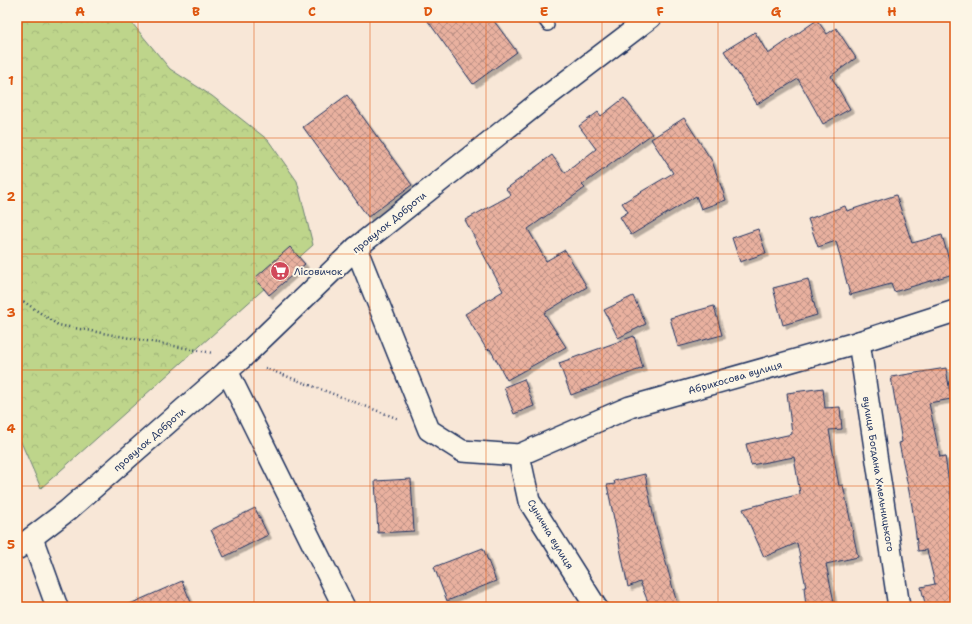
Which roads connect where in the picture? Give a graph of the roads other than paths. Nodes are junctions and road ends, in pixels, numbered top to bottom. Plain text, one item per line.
1 (651, 17) edge
2 (356, 248) junction
3 (955, 311) edge
4 (858, 342) junction
5 (234, 365) junction
6 (519, 455) junction
7 (25, 544) edge
8 (57, 607) edge
9 (344, 607) edge
10 (596, 607) edge
11 (899, 607) edge

1 - 2 street, провулок Доброти
2 - 5 street, провулок Доброти
2 - 6 street
3 - 4 street, Абрикосова вулиця
4 - 6 street, Абрикосова вулиця
4 - 11 street, вулиця Богдана Хмельницького
5 - 7 street, провулок Доброти
5 - 9 street
6 - 10 street, Сунична вулиця
7 - 8 street, провулок Доброти

